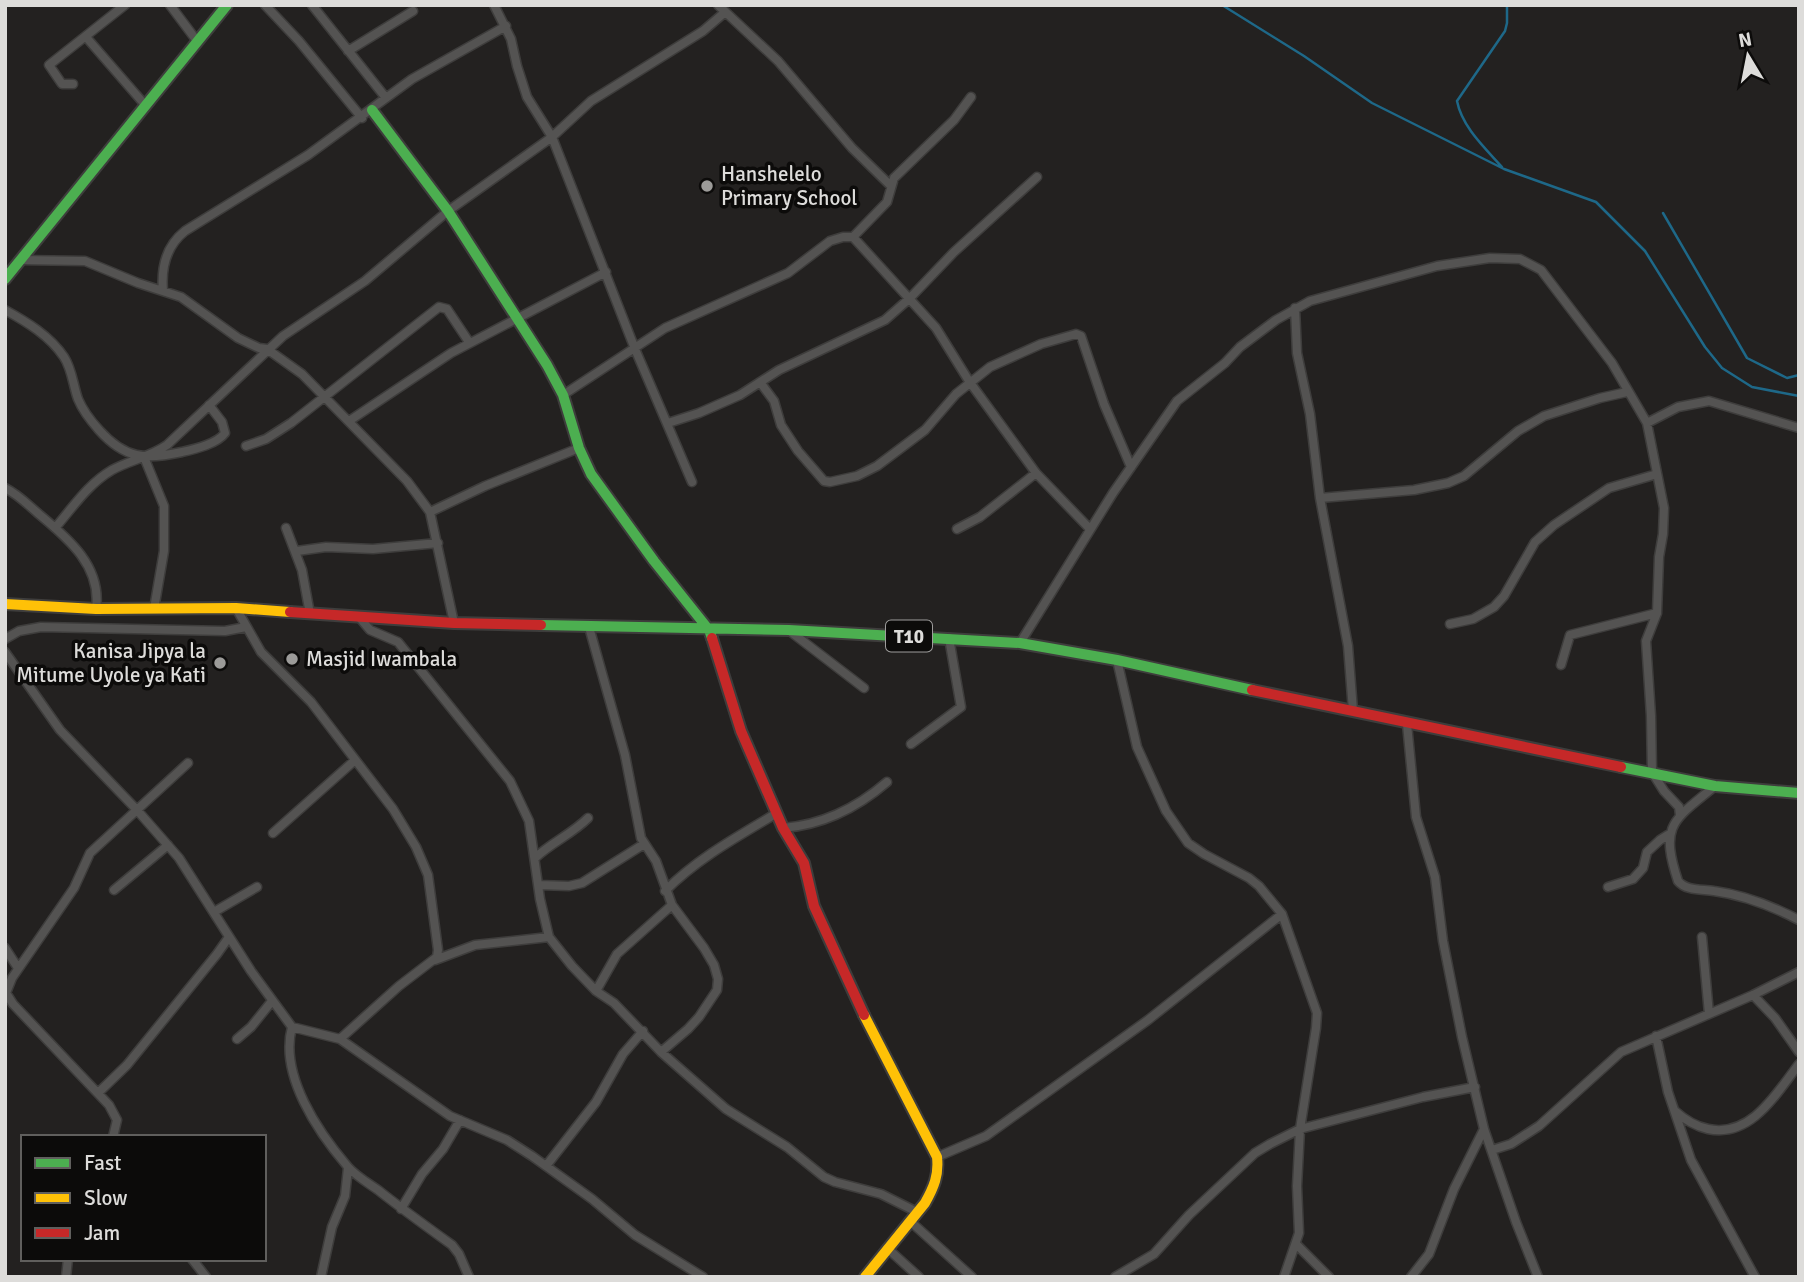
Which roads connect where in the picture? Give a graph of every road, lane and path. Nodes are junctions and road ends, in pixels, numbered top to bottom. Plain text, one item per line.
1 (125, 5) edge
2 (170, 5) edge
3 (227, 5) edge
4 (265, 5) edge
5 (312, 5) edge
6 (494, 5) edge
7 (718, 5) edge
8 (413, 11) dead end
9 (724, 13) junction
10 (506, 26) junction
11 (86, 37) junction
12 (197, 41) junction
13 (348, 51) junction
14 (73, 84) dead end
15 (971, 97) dead end
16 (386, 98) junction
17 (146, 106) junction
18 (372, 110) junction
19 (362, 118) junction
20 (552, 137) junction
21 (1037, 177) dead end
22 (891, 187) junction
23 (448, 211) junction
24 (853, 237) junction
25 (20, 260) junction
26 (606, 272) junction
27 (5, 279) edge
28 (163, 291) junction
29 (910, 298) junction
30 (1295, 308) junction
31 (5, 310) edge
32 (516, 319) junction
33 (469, 342) junction
34 (267, 349) junction
35 (635, 349) junction
36 (969, 381) junction
37 (760, 382) junction
38 (1628, 392) junction
39 (563, 395) junction
40 (325, 398) junction
41 (209, 405) junction
42 (349, 421) junction
43 (668, 423) junction
44 (1647, 423) junction
45 (1799, 428) edge
46 (246, 446) dead end
47 (579, 448) junction
48 (144, 457) junction
49 (1131, 467) junction
50 (1036, 472) junction
51 (1657, 474) junction
52 (692, 482) dead end
53 (5, 488) edge
54 (1320, 498) junction
55 (430, 512) junction
56 (55, 528) junction
57 (286, 528) dead end
58 (957, 529) dead end
59 (1090, 529) junction
60 (438, 543) junction
61 (297, 551) junction
62 (5, 604) edge
63 (236, 608) junction
64 (96, 609) junction
65 (154, 609) junction
66 (1657, 613) junction
67 (310, 614) junction
68 (359, 617) junction
69 (454, 623) junction
70 (1450, 624) dead end
71 (246, 627) junction
72 (589, 627) junction
73 (709, 630) junction
74 (789, 630) junction
75 (949, 638) junction
76 (5, 639) edge
77 (1020, 643) junction
78 (5, 652) edge
79 (1116, 660) junction
80 (1561, 665) dead end
81 (864, 688) dead end
82 (1353, 711) junction
83 (1407, 724) junction
84 (911, 744) dead end
85 (354, 761) junction
86 (188, 764) dead end
87 (1652, 772) junction
88 (887, 782) dead end
89 (1715, 786) junction
90 (1799, 793) edge
91 (137, 810) junction
92 (776, 813) junction
93 (1679, 815) junction
94 (588, 818) dead end
95 (783, 828) junction
96 (273, 833) dead end
97 (1668, 835) junction
98 (644, 844) junction
99 (168, 845) junction
100 (536, 858) junction
101 (539, 885) junction
102 (257, 887) dead end
103 (1608, 887) dead end
104 (114, 890) dead end
105 (665, 891) junction
106 (672, 905) junction
107 (214, 912) junction
108 (1282, 914) junction
109 (1799, 920) edge
110 (229, 937) junction
111 (549, 937) junction
112 (1702, 937) dead end
113 (5, 948) edge
114 (435, 960) junction
115 (18, 968) junction
116 (1799, 972) edge
117 (596, 991) junction
118 (6, 993) edge
119 (1753, 995) junction
120 (272, 1002) junction
121 (1709, 1014) junction
122 (292, 1027) junction
123 (643, 1031) junction
124 (1657, 1036) junction
125 (237, 1039) dead end
126 (340, 1039) junction
127 (661, 1052) junction
128 (1799, 1052) edge
129 (1799, 1064) edge
130 (1475, 1087) junction
131 (98, 1093) junction
132 (1673, 1109) junction
133 (460, 1120) junction
134 (1300, 1129) junction
135 (1484, 1129) junction
136 (114, 1135) edge
137 (1492, 1150) junction
138 (937, 1157) junction
139 (546, 1166) junction
140 (348, 1168) junction
141 (401, 1209) junction
142 (914, 1217) junction
143 (1297, 1245) junction
144 (887, 1248) junction
145 (194, 1261) edge
146 (206, 1277) edge
147 (321, 1277) edge
148 (469, 1277) edge
149 (703, 1277) edge
150 (864, 1277) edge
151 (919, 1277) edge
152 (972, 1277) edge
153 (1115, 1277) edge
154 (1284, 1277) edge
155 (1329, 1277) edge
156 (1411, 1277) edge
157 (1538, 1277) edge
158 (1755, 1277) edge

1 - 11 street
2 - 12 street
3 - 12 main road
4 - 19 street
5 - 13 street
6 - 10 street
7 - 9 street
8 - 13 street
9 - 20 street
9 - 22 street
10 - 16 street
10 - 20 street
11 - 14 street
11 - 17 street
12 - 17 main road
13 - 16 street
15 - 22 street
16 - 18 street
17 - 25 main road
18 - 19 street
18 - 23 main road
19 - 28 street
20 - 23 street
20 - 26 street
21 - 29 street
22 - 24 street
23 - 32 main road
23 - 34 street
24 - 29 street
24 - 35 street
25 - 27 main road
25 - 28 street
26 - 32 street
26 - 35 street
28 - 34 street
29 - 36 street
29 - 37 street
30 - 38 street
30 - 49 street
30 - 54 street
31 - 48 street
32 - 33 street
32 - 39 main road
33 - 40 street
33 - 42 street
34 - 40 street
34 - 41 street
35 - 39 street
35 - 43 street
36 - 37 street
36 - 49 street
36 - 50 street
37 - 43 street
38 - 44 street
38 - 54 street
39 - 47 main road
40 - 42 street
40 - 46 street
41 - 48 street
41 - 48 street
42 - 55 street
43 - 52 street
44 - 45 street
44 - 51 street
47 - 55 street
47 - 73 main road
48 - 56 street
48 - 65 street
49 - 59 street
50 - 58 street
50 - 59 street
51 - 66 street
51 - 70 street
53 - 56 street
54 - 82 street
55 - 60 street
56 - 64 street
57 - 61 street
59 - 77 street
60 - 61 street
60 - 69 street
61 - 67 street
62 - 64 main road, T10
63 - 65 main road, T10
63 - 67 main road, T10
63 - 71 street
64 - 65 main road, T10
66 - 80 street
66 - 87 street
67 - 68 main road, T10
68 - 69 main road, T10
68 - 100 street
69 - 72 main road, T10
71 - 76 street
71 - 85 street
72 - 73 main road, T10
72 - 98 street
73 - 74 main road, T10
73 - 92 main road
74 - 75 main road, T10
74 - 81 street
75 - 77 main road, T10
75 - 84 street
77 - 79 main road, T10
78 - 91 street
79 - 82 main road, T10
79 - 108 street
82 - 83 main road, T10
83 - 87 main road, T10
83 - 130 street
85 - 96 street
85 - 114 street
86 - 91 street
87 - 89 main road, T10
87 - 93 street
88 - 95 street
89 - 90 main road, T10
89 - 93 street
91 - 99 street
91 - 115 street
92 - 95 main road
92 - 105 street
93 - 97 street
94 - 100 street
95 - 138 main road
97 - 103 street
97 - 109 street
98 - 101 street
98 - 105 street
99 - 104 street
99 - 107 street
100 - 101 street
101 - 111 street
102 - 107 street
105 - 106 street
106 - 117 street
106 - 127 street
107 - 110 street
108 - 134 street
108 - 138 street
110 - 120 street
110 - 131 street
111 - 114 street
111 - 117 street
112 - 121 street
113 - 115 street
114 - 126 street
115 - 118 street
116 - 119 street
117 - 123 street
118 - 131 street
119 - 121 street
119 - 128 street
120 - 122 street
120 - 125 street
121 - 124 street
122 - 126 street
122 - 140 street
123 - 127 street
123 - 139 street
124 - 132 street
124 - 137 street
126 - 133 street
127 - 142 street
129 - 132 street
130 - 134 street
130 - 135 street
131 - 136 street
132 - 158 street
133 - 139 street
133 - 141 street
134 - 143 street
134 - 153 street
135 - 137 street
135 - 156 street
137 - 157 street
138 - 142 main road
139 - 149 street
140 - 141 street
140 - 147 street
141 - 148 street
142 - 144 main road
142 - 152 street
143 - 154 street
143 - 155 street
144 - 150 main road
144 - 151 street
145 - 146 street

